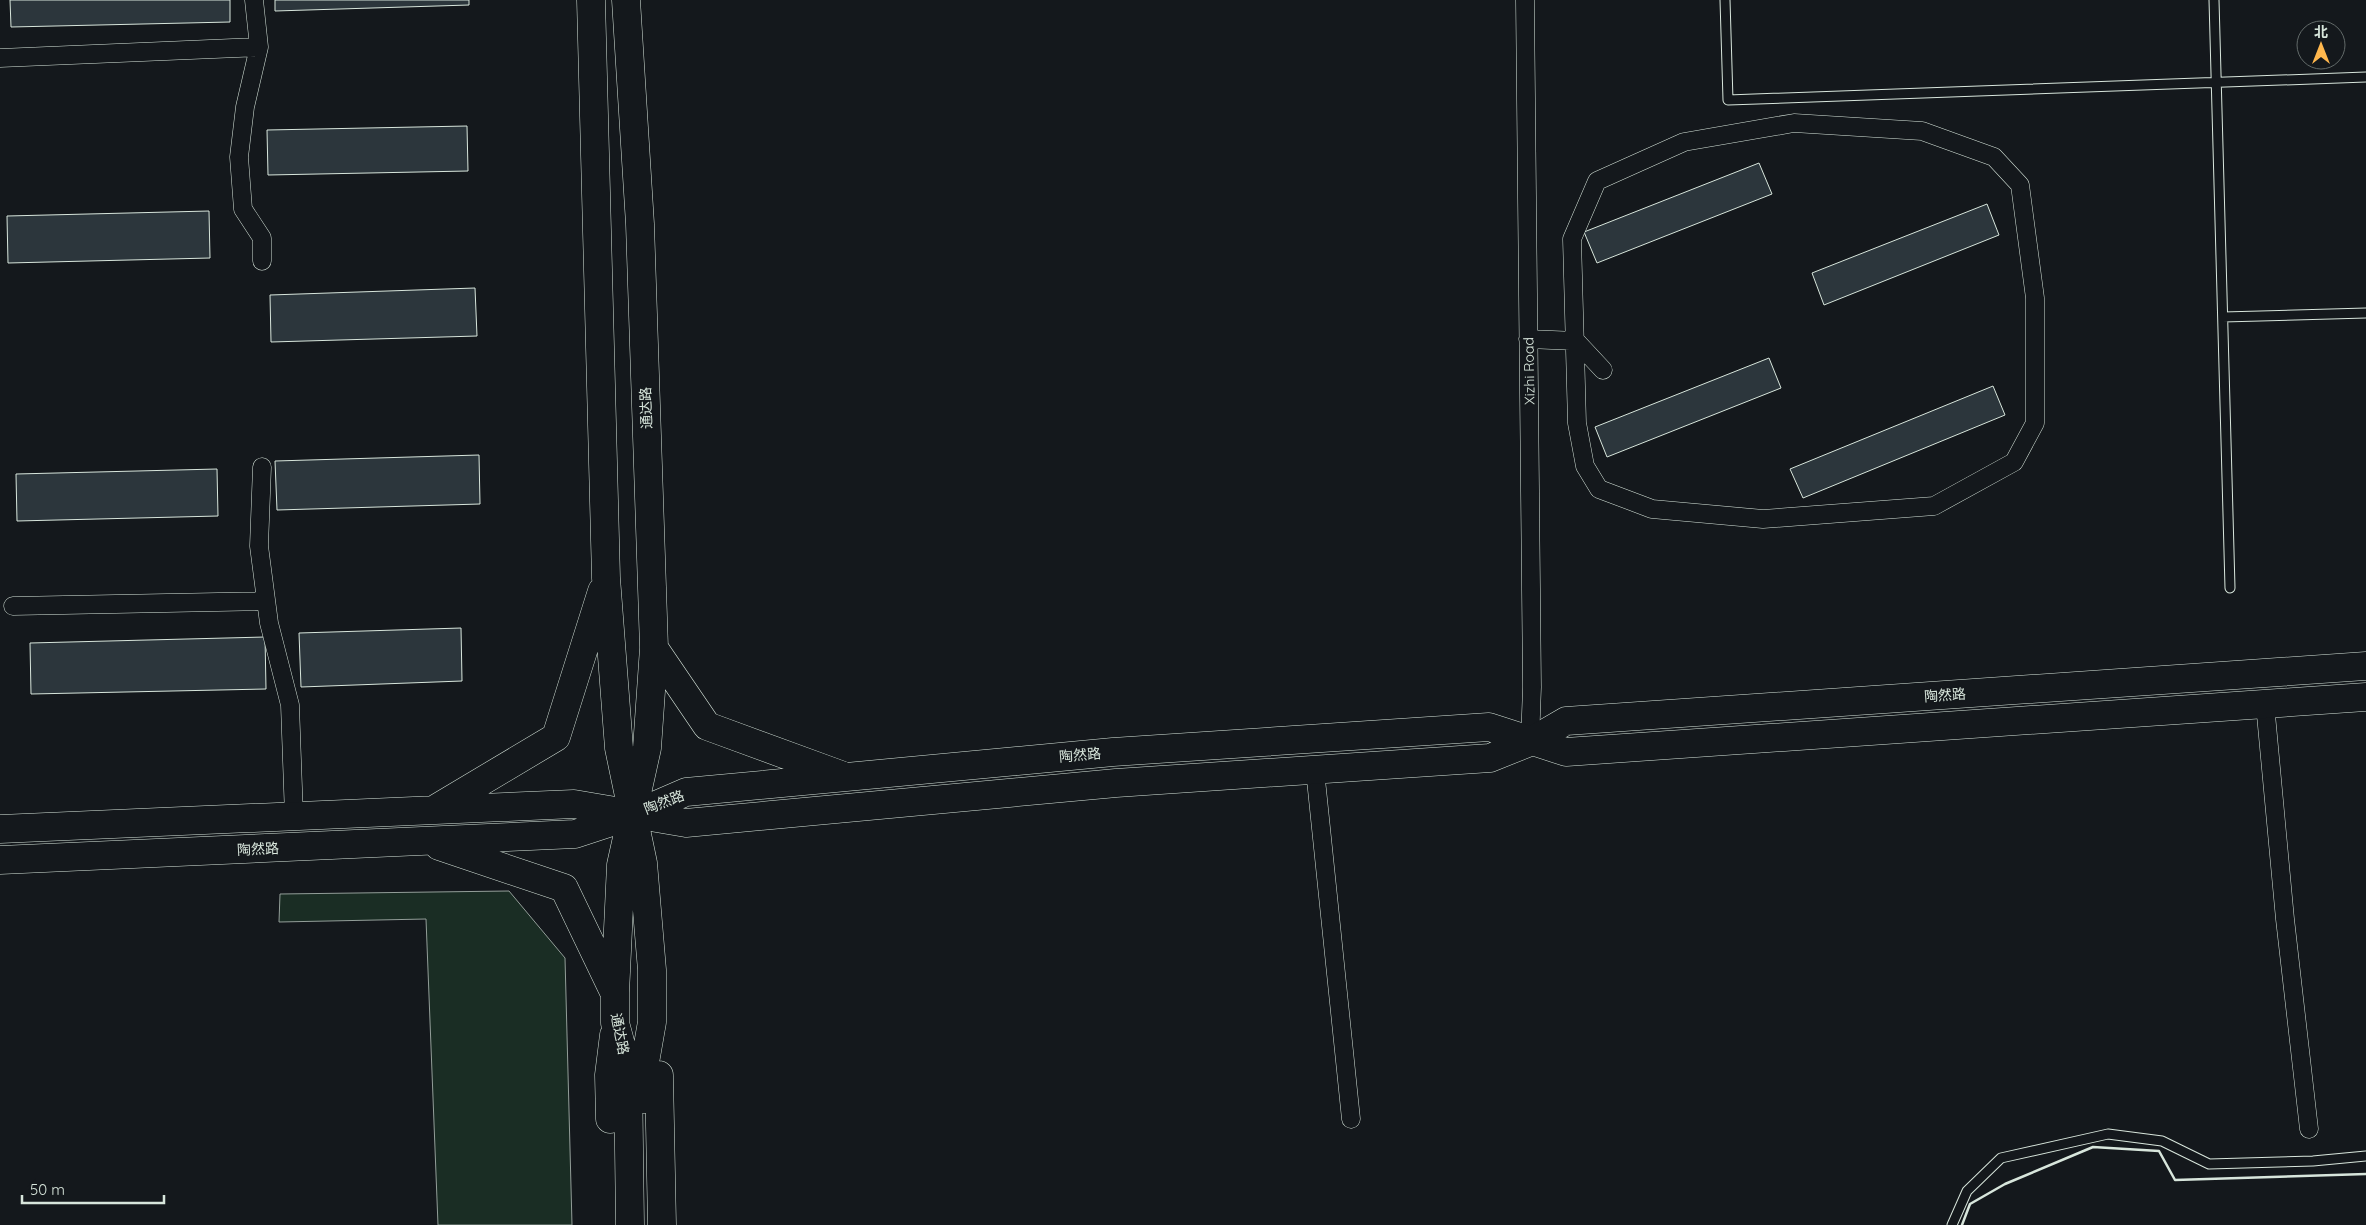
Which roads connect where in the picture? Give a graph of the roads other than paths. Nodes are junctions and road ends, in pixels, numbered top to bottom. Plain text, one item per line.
1 (254, 0) edge
2 (591, 0) edge
3 (626, 0) edge
4 (1525, 0) edge
5 (1725, 0) edge
6 (2214, 0) edge
7 (259, 47) junction
8 (0, 58) edge
9 (2366, 77) edge
10 (2217, 82) junction
11 (262, 261) dead end
12 (2366, 313) edge
13 (2223, 317) junction
14 (1528, 339) junction
15 (1576, 341) junction
16 (1604, 370) dead end
17 (262, 467) dead end
18 (606, 578) junction
19 (2230, 588) dead end
20 (266, 601) junction
21 (13, 606) dead end
22 (654, 648) junction
23 (2366, 666) edge
24 (2366, 697) edge
25 (2265, 704) junction
26 (1530, 742) junction
27 (1315, 770) junction
28 (847, 778) junction
29 (434, 810) junction
30 (633, 814) junction
31 (294, 816) junction
32 (0, 829) edge
33 (424, 841) junction
34 (0, 860) edge
35 (615, 993) junction
36 (652, 1022) junction
37 (615, 1023) junction
38 (659, 1073) junction
39 (1351, 1119) dead end
40 (2309, 1129) dead end
41 (2366, 1156) edge
42 (671, 1196) dead end
43 (613, 1225) edge
44 (630, 1225) edge
45 (648, 1225) edge
46 (662, 1225) edge
47 (1952, 1225) edge

1 - 7 street
2 - 18 main road, 通达路
3 - 22 main road, 通达路
4 - 14 street, Xizhi Road
5 - 10 lane
6 - 10 lane
7 - 8 street
7 - 11 street
9 - 10 lane
10 - 13 lane
12 - 13 lane
13 - 19 lane
14 - 15 street
14 - 26 street, Xizhi Road
15 - 15 street
15 - 16 street
17 - 20 street
18 - 29 main road
18 - 30 main road, 通达路
20 - 21 street
20 - 31 street
22 - 28 main road
22 - 30 main road, 通达路
23 - 26 main road, 陶然路
24 - 25 main road, 陶然路
25 - 26 main road, 陶然路
25 - 40 street
26 - 27 main road, 陶然路
26 - 28 main road, 陶然路
27 - 30 main road, 陶然路
27 - 39 street
28 - 30 main road, 陶然路
29 - 30 main road, 陶然路
29 - 31 main road, 陶然路
30 - 33 main road, 陶然路
30 - 35 main road, 通达路
30 - 36 main road, 通达路
31 - 32 main road, 陶然路
33 - 34 main road, 陶然路
33 - 35 main road
35 - 37 main road, 通达路
36 - 38 main road
36 - 45 main road, 通达路
37 - 43 main road
37 - 44 main road, 通达路
38 - 42 lane
38 - 46 main road
41 - 47 lane

